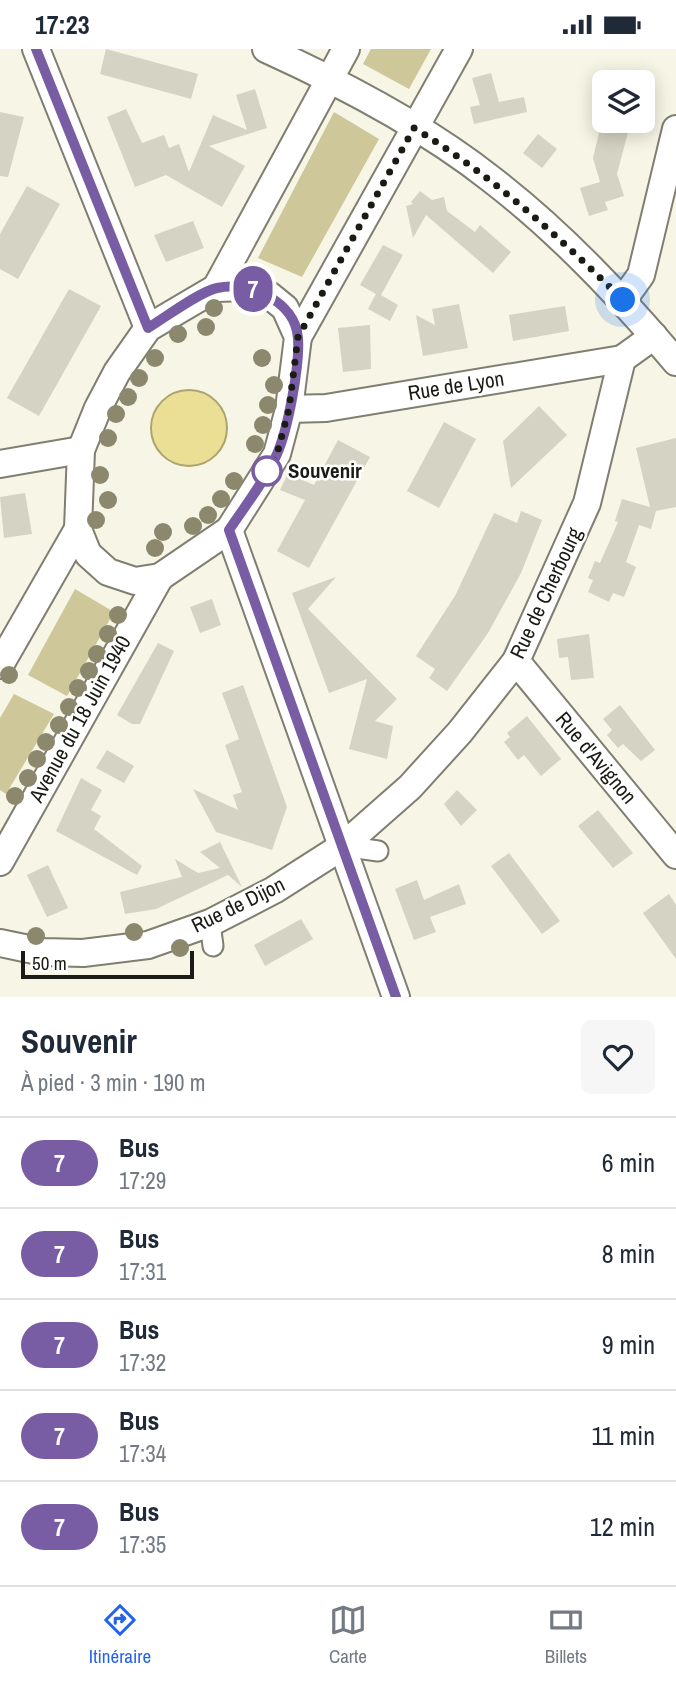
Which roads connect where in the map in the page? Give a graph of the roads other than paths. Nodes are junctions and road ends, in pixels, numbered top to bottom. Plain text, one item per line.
1 (36, 49) edge
2 (266, 49) edge
3 (346, 49) edge
4 (459, 49) edge
5 (330, 78) junction
6 (414, 128) junction
7 (676, 129) edge
8 (216, 288) junction
9 (623, 300) junction
10 (148, 328) junction
11 (298, 337) junction
12 (669, 351) edge
13 (622, 359) junction
14 (289, 409) junction
15 (81, 450) junction
16 (0, 464) edge
17 (78, 529) junction
18 (229, 530) junction
19 (160, 577) junction
20 (516, 661) junction
21 (0, 665) edge
22 (343, 846) junction
23 (378, 851) dead end
24 (672, 858) edge
25 (0, 862) edge
26 (0, 943) edge
27 (396, 997) edge

1 - 10 street
2 - 5 street
3 - 5 street
4 - 6 street
5 - 6 street
5 - 8 street
6 - 9 street
6 - 11 street
7 - 9 street
8 - 10 street
8 - 11 street
9 - 12 street
10 - 15 street
11 - 14 street
12 - 13 street
13 - 14 street, Rue de Lyon
13 - 20 street, Rue de Cherbourg
14 - 18 street
15 - 16 street
15 - 17 street
17 - 19 street
17 - 21 street
18 - 19 street
18 - 22 street
19 - 25 street, Avenue du 18 Juin 1940
20 - 22 street, Rue de Cherbourg
20 - 24 street, Rue d'Avignon
22 - 23 street
22 - 26 street, Rue de Dijon
22 - 27 street

